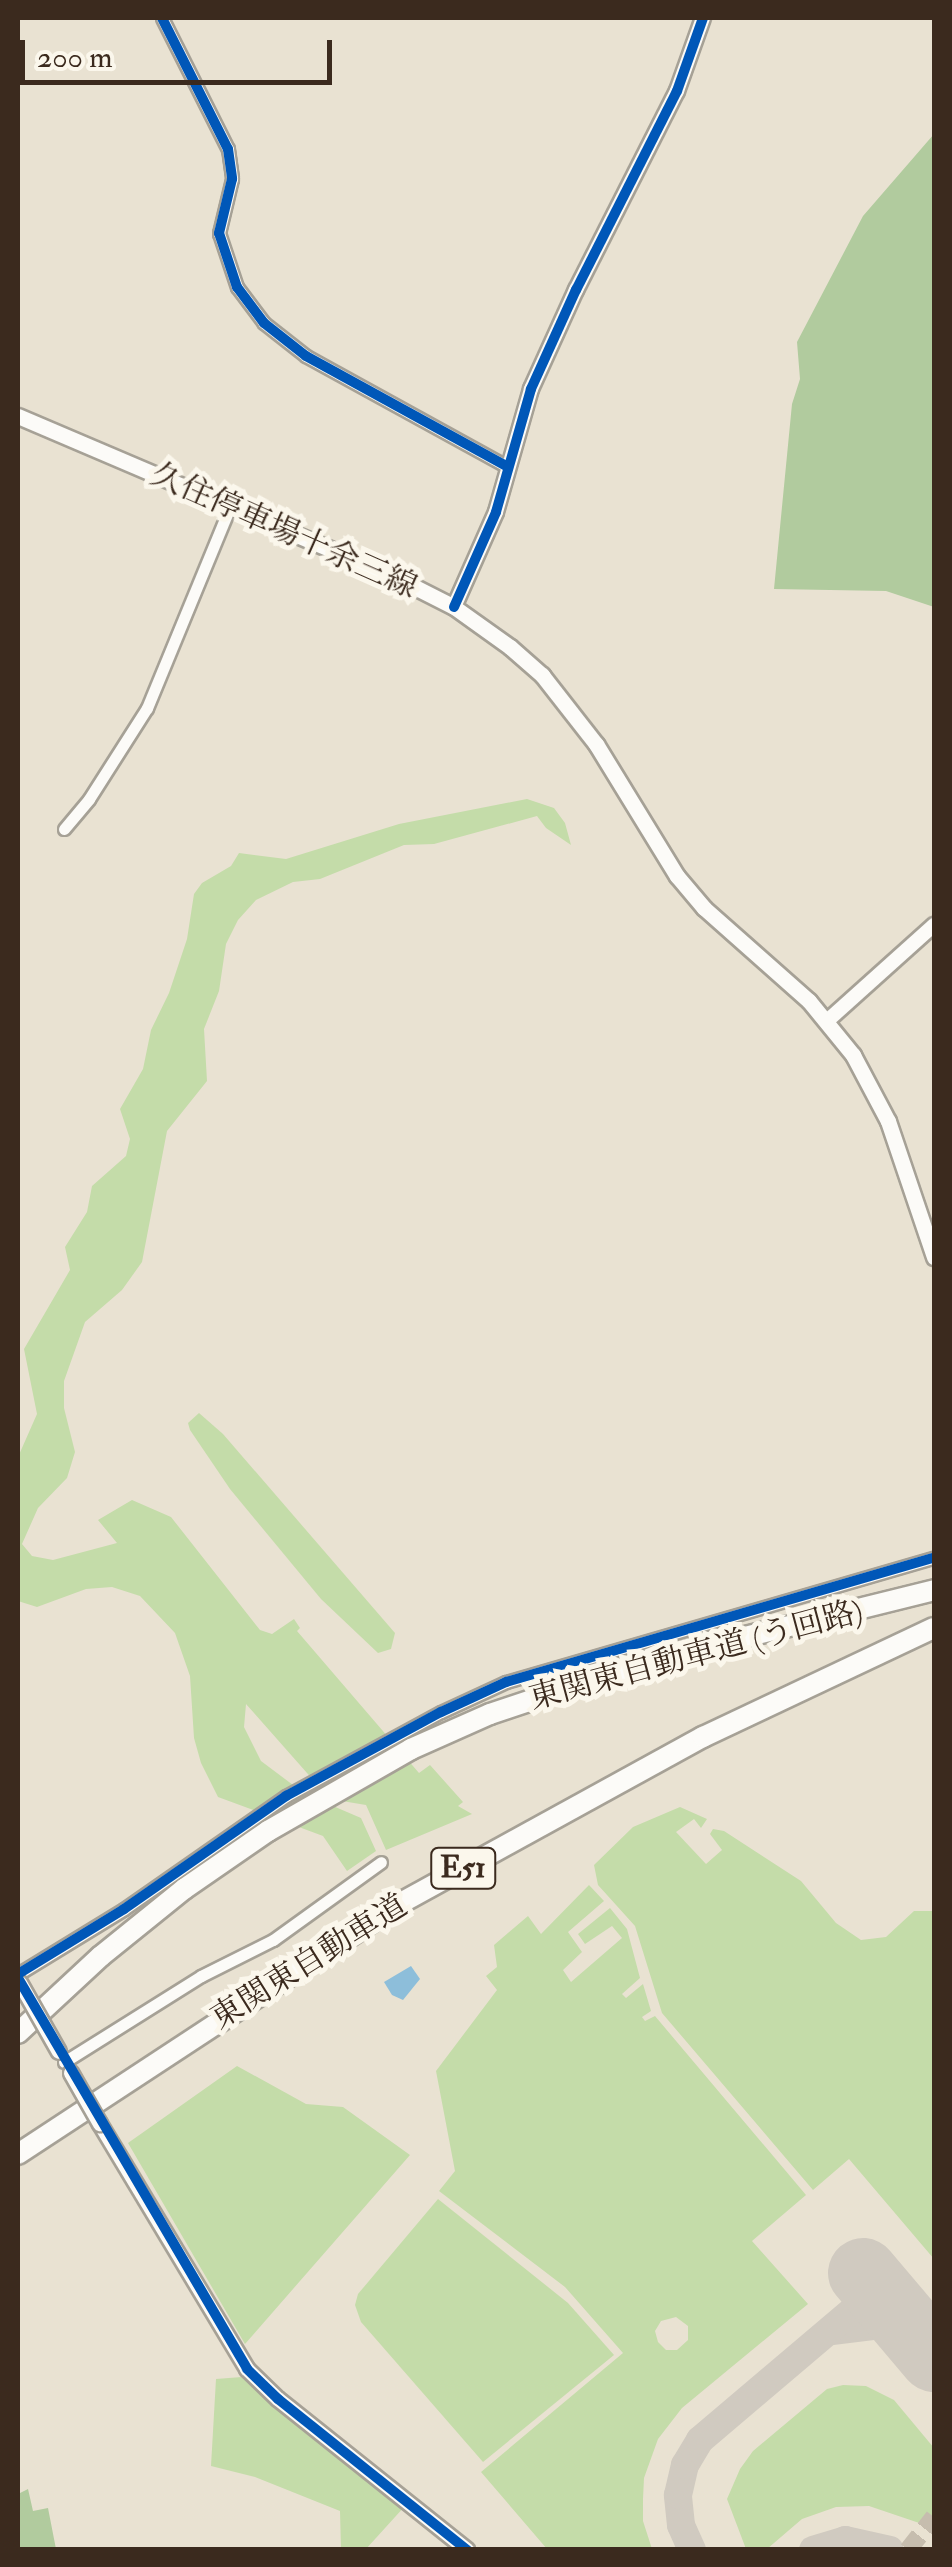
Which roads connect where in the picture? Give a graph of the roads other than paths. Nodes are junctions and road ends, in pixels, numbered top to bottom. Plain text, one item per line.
1 (162, 18) edge
2 (703, 18) edge
3 (18, 416) edge
4 (508, 467) junction
5 (230, 507) junction
6 (454, 607) junction
7 (64, 829) dead end
8 (934, 926) edge
9 (827, 1021) junction
10 (934, 1258) edge
11 (934, 1558) edge
12 (934, 1590) edge
13 (934, 1628) edge
14 (381, 1862) dead end
15 (18, 1978) edge
16 (18, 2033) edge
17 (64, 2062) junction
18 (18, 2154) edge
19 (467, 2550) edge

1 - 4 street
2 - 4 street
3 - 5 main road, 久住停車場十余三線
4 - 6 street
5 - 6 main road, 久住停車場十余三線
5 - 7 street
6 - 9 main road, 久住停車場十余三線
8 - 9 street
9 - 10 main road, 久住停車場十余三線
11 - 15 street
12 - 16 highway, 東関東自動車道 (う回路)
13 - 18 highway, 東関東自動車道 / E51
14 - 17 street
15 - 17 street, bridge
17 - 19 street, bridge

